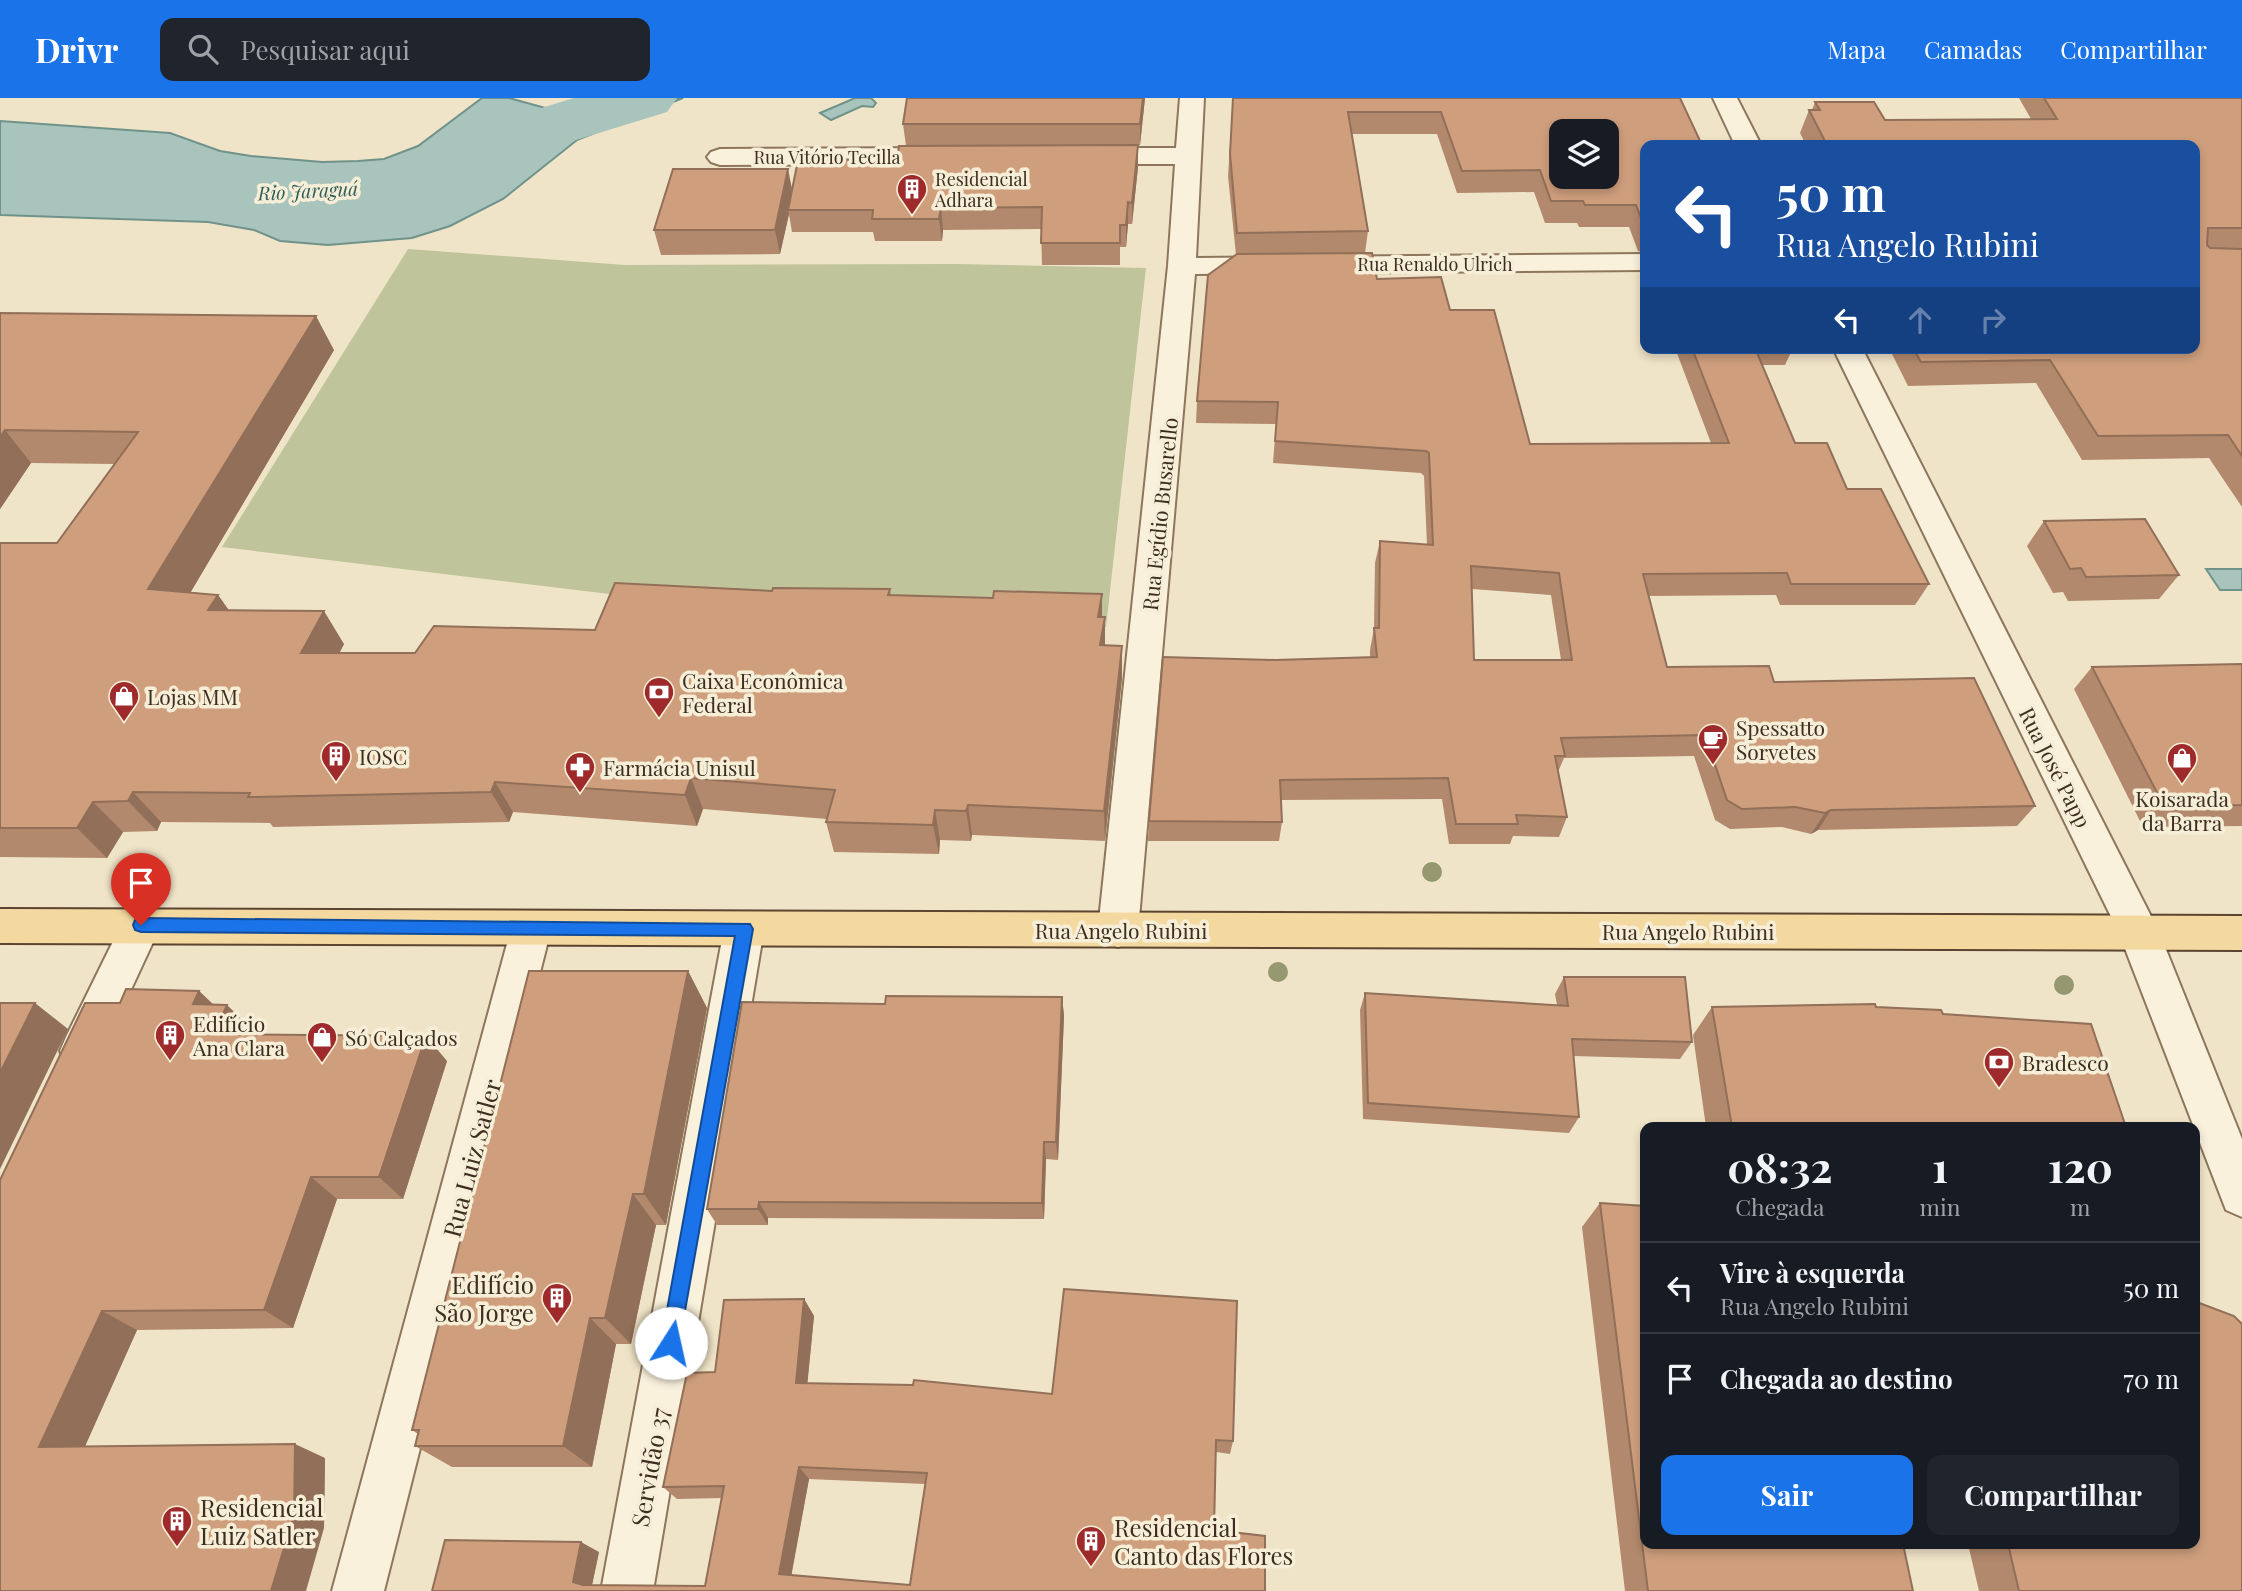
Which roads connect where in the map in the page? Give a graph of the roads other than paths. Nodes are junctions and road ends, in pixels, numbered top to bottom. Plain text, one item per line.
1 (1192, 98) edge
2 (1725, 98) edge
3 (1746, 140) edge
4 (981, 156) edge
5 (1063, 156) edge
6 (1187, 156) junction
7 (720, 157) dead end
8 (1640, 262) edge
9 (1182, 266) junction
10 (1850, 354) edge
11 (141, 925) junction
12 (0, 926) edge
13 (531, 929) junction
14 (744, 929) junction
15 (1118, 930) junction
16 (2139, 932) junction
17 (2242, 933) edge
18 (65, 1087) edge
19 (2242, 1195) edge
20 (358, 1591) edge
21 (627, 1591) edge

1 - 6 street, Rua Egídio Busarello
2 - 3 street
4 - 7 street, Rua Vitório Tecilla
5 - 6 street
6 - 9 street, Rua Egídio Busarello
8 - 9 street, Rua Renaldo Ulrich
9 - 15 street, Rua Egídio Busarello
10 - 16 street, Rua José Papp
11 - 12 main road, Rua Angelo Rubini
11 - 13 main road, Rua Angelo Rubini
11 - 18 street
13 - 14 main road, Rua Angelo Rubini
13 - 20 street, Rua Luiz Satler
14 - 15 main road, Rua Angelo Rubini
14 - 21 street, Servidão 37
15 - 16 main road, Rua Angelo Rubini
16 - 17 main road, Rua Angelo Rubini
16 - 19 street, Rua José Papp

